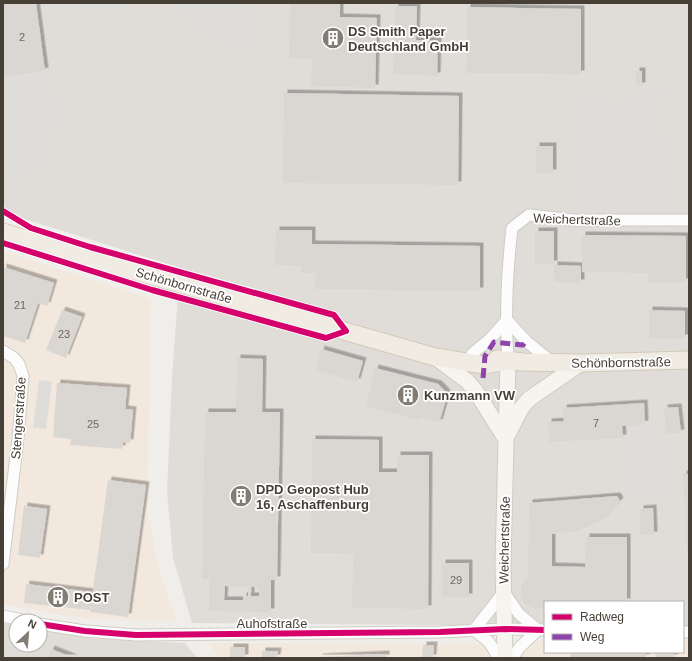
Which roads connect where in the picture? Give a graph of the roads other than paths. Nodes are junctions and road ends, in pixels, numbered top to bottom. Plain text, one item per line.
1 (689, 220) edge
2 (3, 228) edge
3 (3, 232) edge
4 (21, 237) junction
5 (507, 320) junction
6 (346, 331) junction
7 (3, 352) edge
8 (472, 354) junction
9 (435, 357) junction
10 (689, 360) edge
11 (508, 361) junction
12 (552, 363) junction
13 (581, 363) junction
14 (505, 438) junction
15 (3, 564) edge
16 (504, 592) junction
17 (48, 625) edge
18 (504, 629) junction
19 (474, 630) junction
20 (541, 630) edge
21 (499, 658) edge
22 (505, 658) edge
23 (512, 658) edge

1 - 5 street, Weichertstraße
2 - 4 main road, Schönbornstraße
3 - 4 main road, Schönbornstraße
4 - 6 main road, Schönbornstraße
5 - 8 street
5 - 11 street, Weichertstraße
5 - 12 street, Schönbornstraße
6 - 8 main road, Schönbornstraße
6 - 9 main road, Schönbornstraße
7 - 15 street, Stengerstraße
8 - 11 main road, Schönbornstraße
9 - 11 main road, Schönbornstraße
9 - 14 main road
10 - 13 main road, Schönbornstraße
11 - 12 main road, Schönbornstraße
11 - 14 main road, Weichertstraße
12 - 13 main road, Schönbornstraße
13 - 14 main road
14 - 16 main road, Weichertstraße
16 - 18 main road, Weichertstraße
16 - 19 street, Weichertstraße
16 - 20 street
17 - 19 street, Auhofstraße
18 - 19 street, Auhofstraße
18 - 20 street, Auhofstraße
18 - 22 main road, Weichertstraße
19 - 21 street
20 - 23 street

